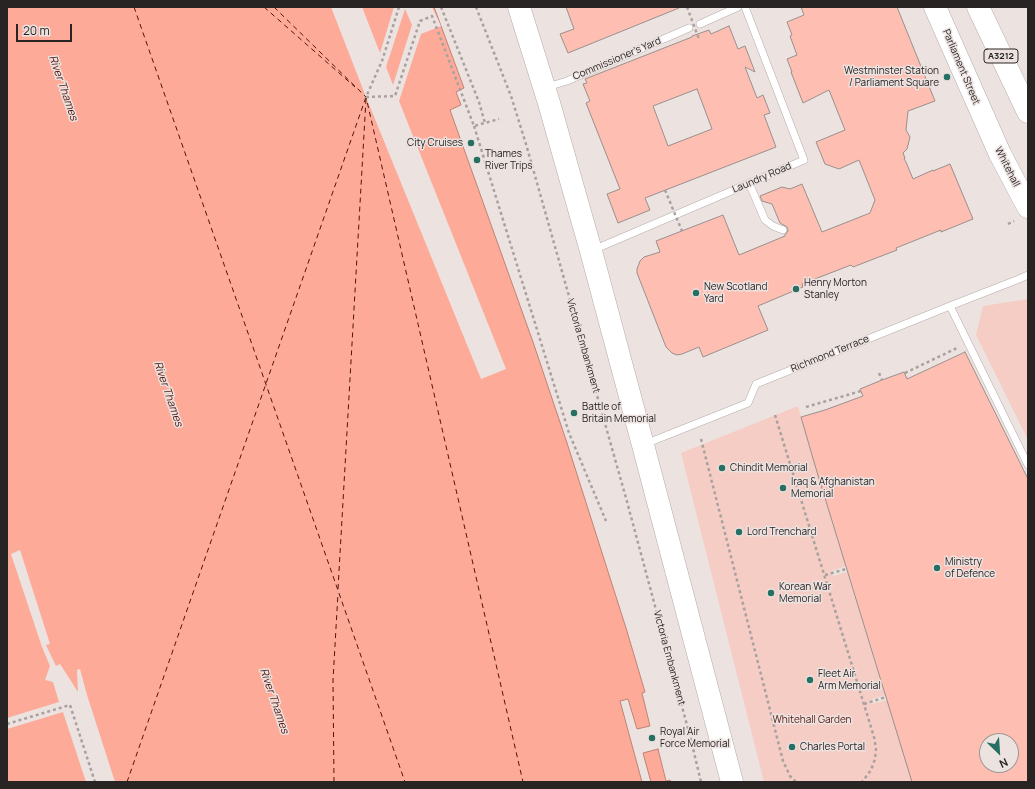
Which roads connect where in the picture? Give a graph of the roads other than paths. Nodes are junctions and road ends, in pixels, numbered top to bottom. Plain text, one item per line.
1 (519, 7) edge
2 (738, 7) edge
3 (745, 7) edge
4 (935, 7) edge
5 (978, 7) edge
6 (700, 24) dead end
7 (689, 28) dead end
8 (544, 88) junction
9 (1027, 109) edge
10 (987, 126) joint
11 (749, 183) junction
12 (1028, 207) edge
13 (783, 230) dead end
14 (591, 251) junction
15 (1028, 275) edge
16 (950, 306) junction
17 (643, 444) junction
18 (1028, 465) edge
19 (732, 782) edge

1 - 8 main road
2 - 6 lane
3 - 11 lane, Laundry Road
4 - 10 main road, Parliament Street
5 - 9 main road, A3212
7 - 8 lane, Commissioner's Yard
8 - 14 main road
10 - 12 main road, Whitehall
11 - 13 lane
11 - 14 lane, Laundry Road
14 - 17 main road
15 - 16 lane, Richmond Terrace
16 - 17 lane, Richmond Terrace
16 - 18 lane
17 - 19 main road

